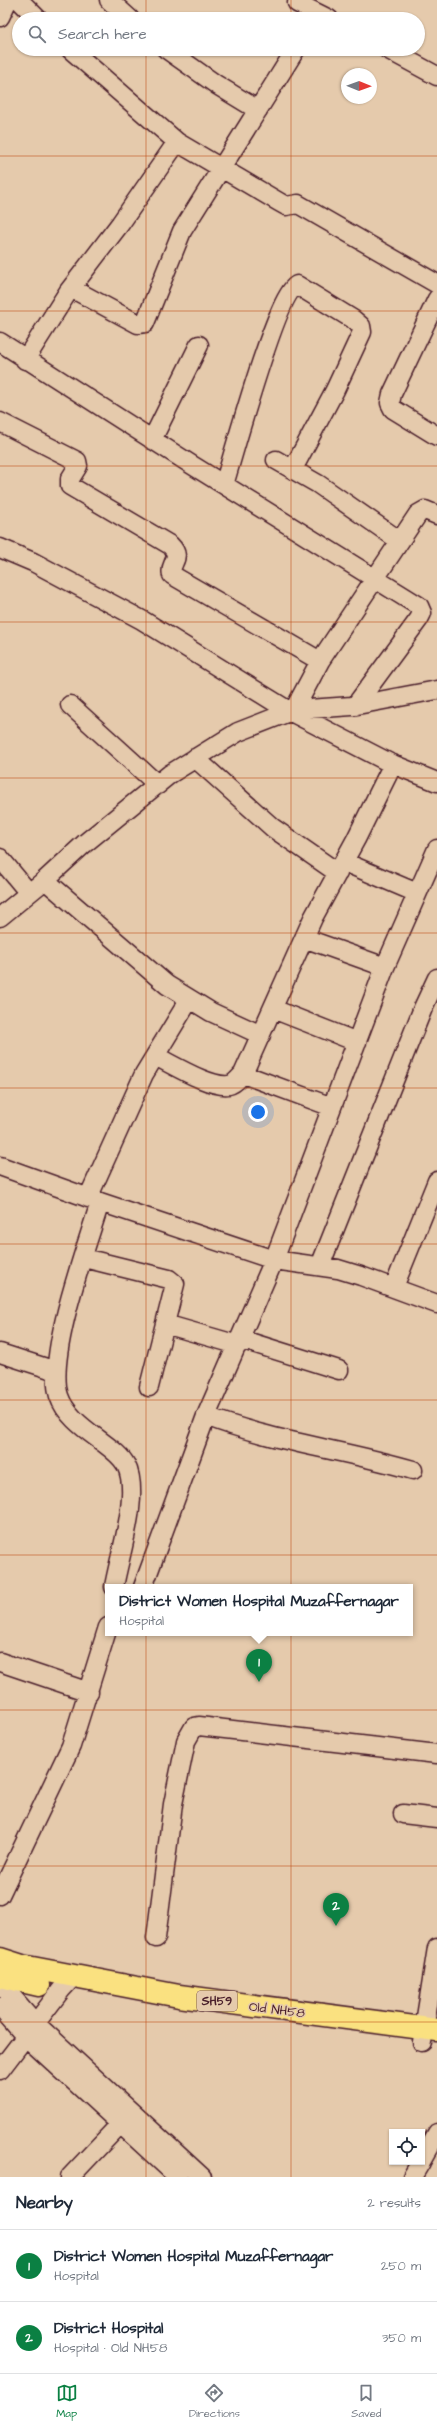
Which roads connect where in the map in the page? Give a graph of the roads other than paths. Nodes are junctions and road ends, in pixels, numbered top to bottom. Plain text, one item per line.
1 (8, 0) edge
2 (19, 0) edge
3 (109, 0) edge
4 (297, 2) dead end
5 (31, 12) edge
6 (122, 12) edge
7 (312, 12) edge
8 (0, 18) edge
9 (78, 56) edge
10 (176, 56) edge
11 (292, 56) edge
12 (400, 56) edge
13 (437, 76) edge
14 (258, 110) junction
15 (177, 142) junction
16 (222, 169) junction
17 (437, 284) edge
18 (71, 288) junction
19 (437, 299) edge
20 (0, 342) edge
21 (199, 345) dead end
22 (25, 360) junction
23 (0, 422) edge
24 (437, 436) edge
25 (152, 440) junction
26 (276, 460) dead end
27 (293, 469) junction
28 (224, 485) junction
29 (437, 515) edge
30 (400, 541) junction
31 (0, 548) edge
32 (375, 578) junction
33 (320, 661) junction
34 (437, 690) edge
35 (70, 706) dead end
36 (355, 706) junction
37 (291, 710) junction
38 (195, 758) junction
39 (393, 764) junction
40 (437, 782) edge
41 (158, 785) junction
42 (437, 849) edge
43 (0, 858) edge
44 (341, 867) junction
45 (45, 880) junction
46 (29, 893) junction
47 (417, 893) junction
48 (0, 917) edge
49 (304, 938) junction
50 (385, 967) junction
51 (437, 978) edge
52 (189, 1000) junction
53 (273, 1009) junction
54 (261, 1035) junction
55 (357, 1042) junction
56 (155, 1056) junction
57 (243, 1074) junction
58 (332, 1107) junction
59 (0, 1166) edge
60 (437, 1181) edge
61 (94, 1200) junction
62 (84, 1258) junction
63 (274, 1260) junction
64 (320, 1266) junction
65 (394, 1287) junction
66 (437, 1304) edge
67 (165, 1324) junction
68 (239, 1342) junction
69 (0, 1353) edge
70 (339, 1370) dead end
71 (56, 1371) junction
72 (148, 1387) dead end
73 (206, 1416) junction
74 (413, 1470) dead end
75 (115, 1584) edge
76 (144, 1584) edge
77 (105, 1636) edge
78 (0, 1662) edge
79 (89, 1692) junction
80 (437, 1754) edge
81 (403, 1814) dead end
82 (437, 1818) edge
83 (0, 1895) edge
84 (156, 1938) dead end
85 (437, 1948) edge
86 (0, 1959) edge
87 (0, 1976) edge
88 (0, 1983) edge
89 (67, 1983) junction
90 (0, 2007) edge
91 (30, 2030) junction
92 (430, 2036) edge
93 (0, 2070) edge
94 (125, 2119) junction
95 (437, 2133) edge
96 (425, 2154) edge
97 (419, 2165) edge
98 (199, 2176) edge
99 (70, 2177) edge
100 (178, 2177) edge
101 (412, 2177) edge

1 - 8 street
2 - 5 street
3 - 6 street
4 - 7 street
9 - 15 street
10 - 14 street
11 - 14 street
12 - 13 street
14 - 16 street
15 - 16 street
15 - 18 street
16 - 17 street
16 - 18 street
18 - 22 street
19 - 24 street
20 - 22 street
21 - 25 street
22 - 25 street
23 - 33 street
25 - 28 street
26 - 27 street
27 - 28 street
27 - 30 street
28 - 32 street
29 - 30 street
30 - 32 street
31 - 37 street
32 - 33 street
32 - 36 street
33 - 37 street
34 - 36 street
35 - 41 street
36 - 37 street
37 - 38 street
37 - 39 street
38 - 41 street
38 - 44 street
39 - 40 street
39 - 44 street
41 - 45 street
42 - 47 street
43 - 46 street
44 - 47 street
44 - 49 street
45 - 46 street
45 - 52 street
46 - 48 street
47 - 50 street
49 - 50 street
49 - 53 street
50 - 55 street
51 - 64 street
52 - 54 street
52 - 56 street
53 - 54 street
53 - 55 street
54 - 57 street
55 - 58 street
56 - 57 street
56 - 61 street
57 - 58 street
58 - 63 street
59 - 61 street
60 - 65 street
61 - 62 street
61 - 63 street
62 - 67 street
62 - 71 street
63 - 64 street
63 - 68 street
64 - 65 street
65 - 66 street
67 - 68 street
67 - 72 street
68 - 70 street
68 - 73 street
69 - 71 street
71 - 75 street
73 - 74 street
73 - 76 street
77 - 79 street
78 - 79 street
79 - 83 street
80 - 84 street
81 - 82 street
85 - 92 street
86 - 89 main road, Old NH58 / SH59
87 - 89 main road, Old NH58 / SH59
88 - 91 street
89 - 91 street
89 - 92 main road, Old NH58 / SH59
90 - 91 street
91 - 93 street
91 - 94 street
94 - 98 street
94 - 99 street
94 - 100 street
95 - 96 street
97 - 101 street

